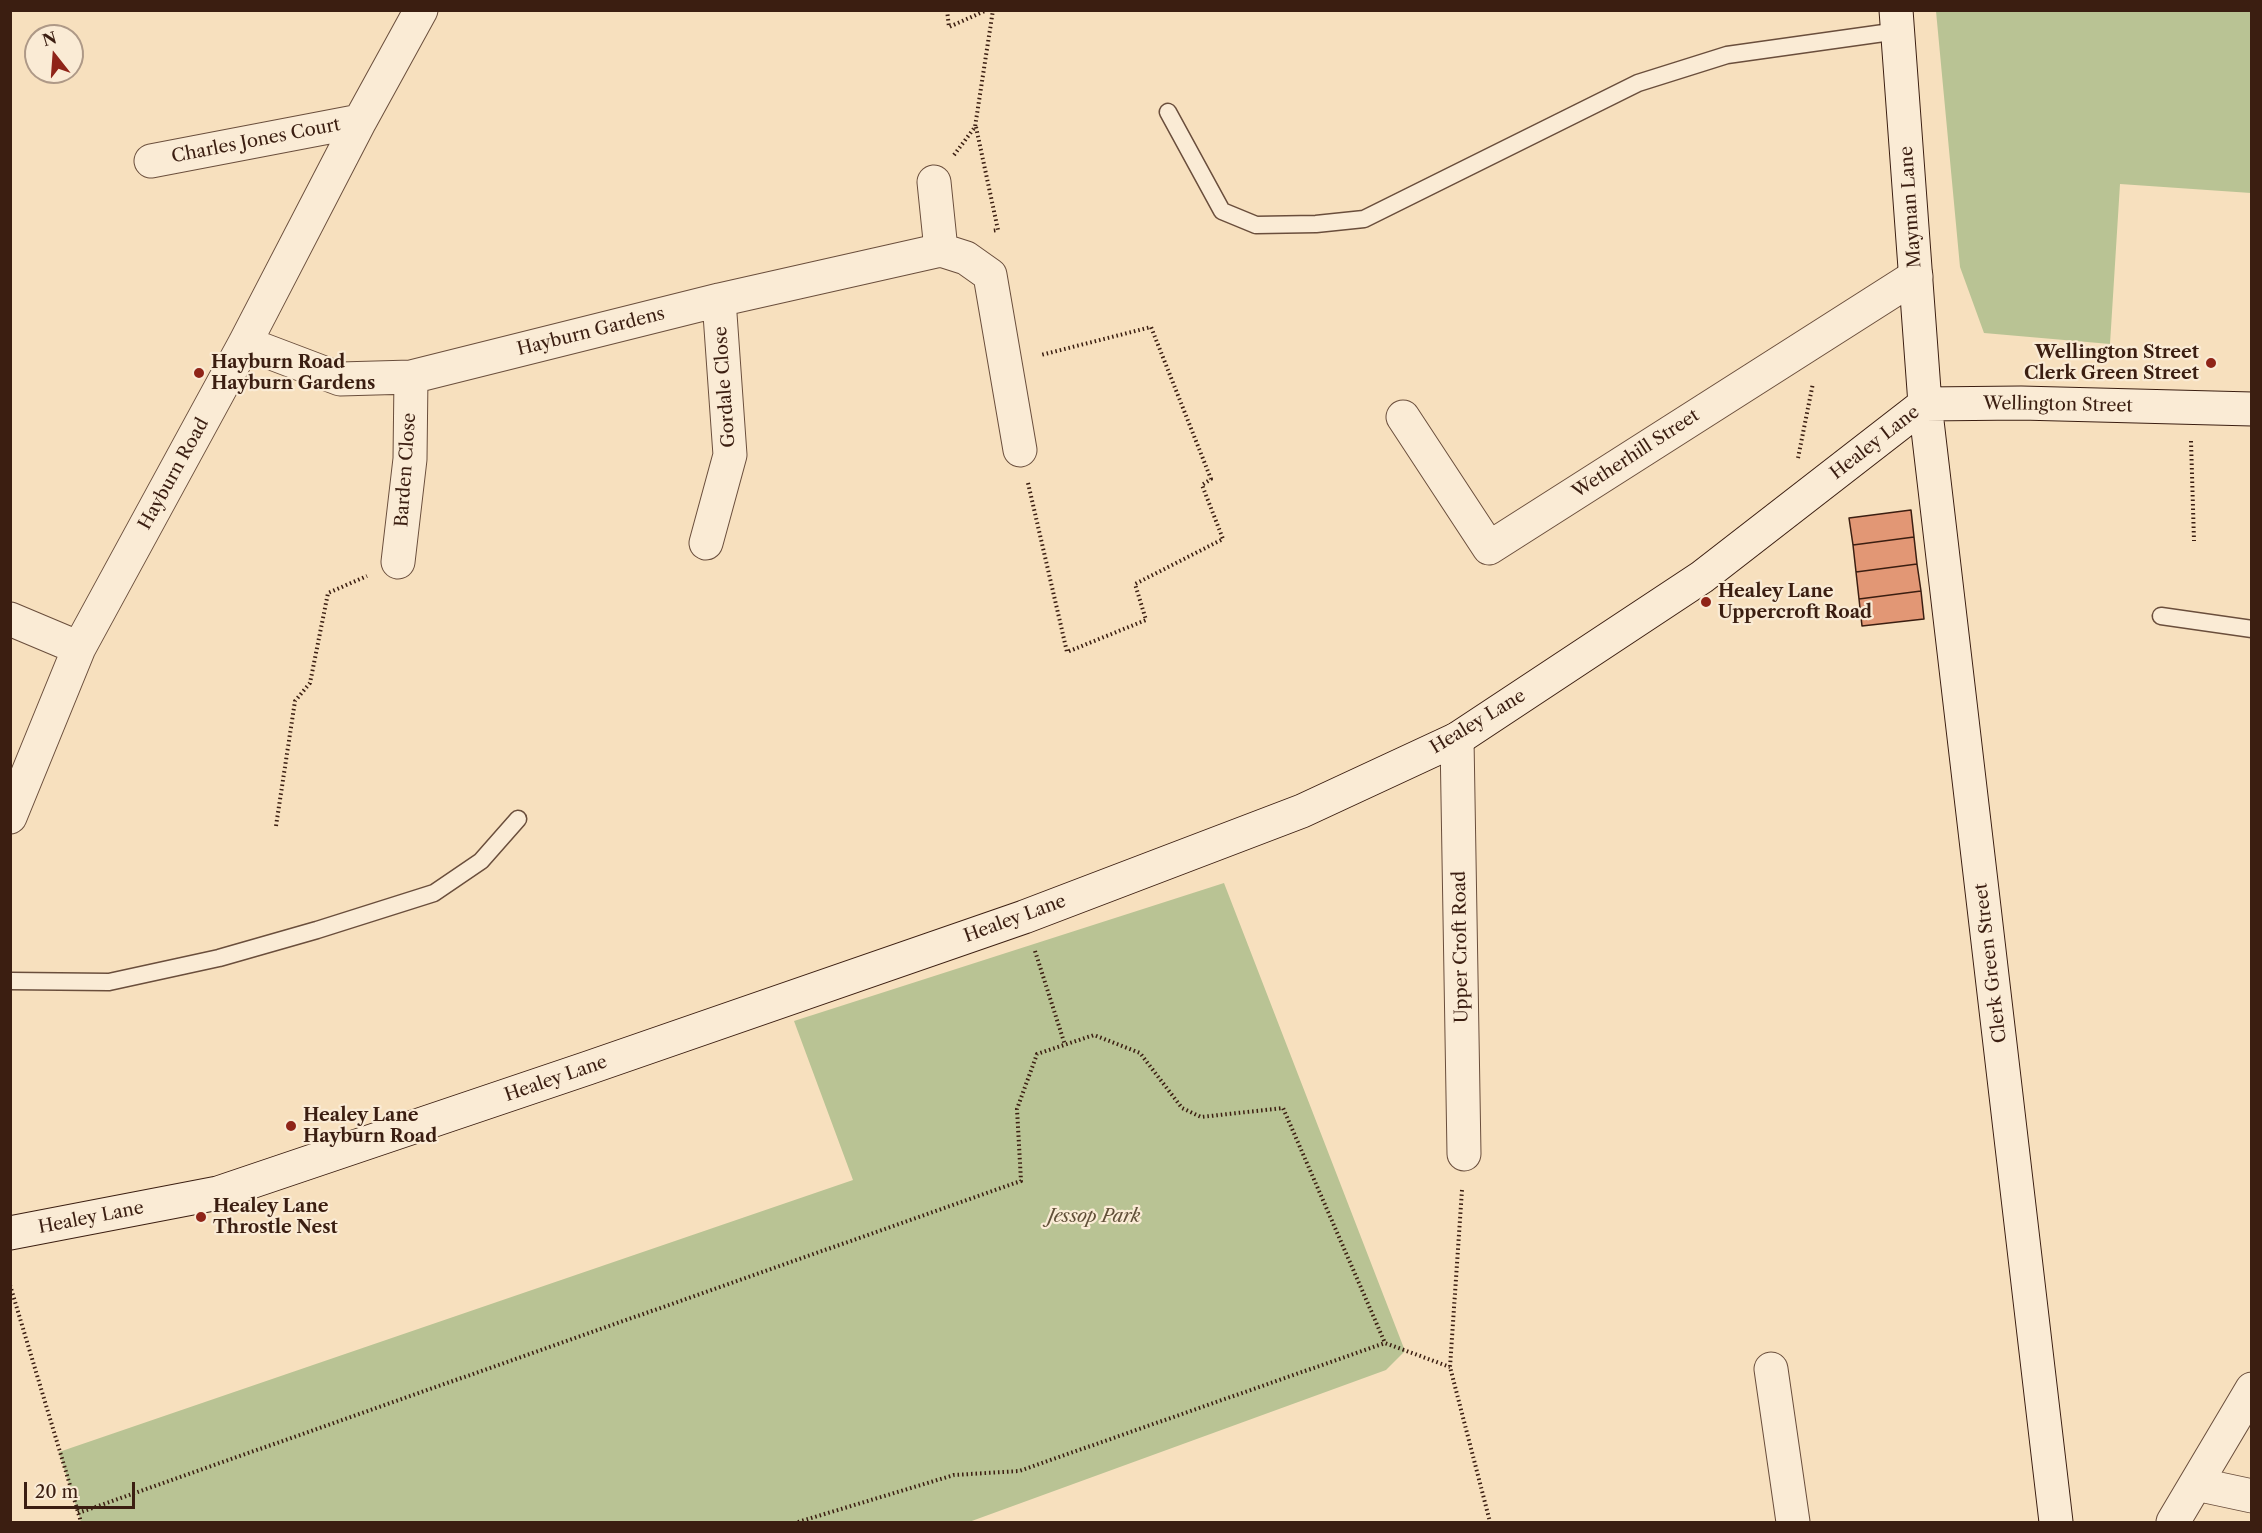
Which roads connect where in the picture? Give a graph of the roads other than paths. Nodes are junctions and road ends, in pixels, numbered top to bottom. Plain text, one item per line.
1 (422, 10) edge
2 (1897, 21) edge
3 (1168, 112) dead end
4 (360, 121) junction
5 (151, 161) dead end
6 (934, 182) road end
7 (940, 244) junction
8 (1916, 276) junction
9 (719, 300) junction
10 (245, 344) junction
11 (411, 377) junction
12 (1925, 404) junction
13 (2252, 409) edge
14 (1403, 417) dead end
15 (1020, 450) road end
16 (706, 543) dead end
17 (398, 562) road end
18 (2161, 616) dead end
19 (10, 619) edge
20 (2252, 629) edge
21 (79, 648) junction
22 (1457, 740) junction
23 (10, 817) edge
24 (518, 819) dead end
25 (10, 981) edge
26 (1464, 1154) road end
27 (10, 1233) edge
28 (1771, 1369) dead end
29 (2252, 1389) edge
30 (2196, 1484) junction
31 (2252, 1496) edge
32 (1793, 1522) edge
33 (2056, 1522) edge
34 (2173, 1522) edge

1 - 4 street, Hayburn Road
2 - 3 lane
2 - 8 street, Mayman Lane
4 - 5 street, Charles Jones Court
4 - 10 street, Hayburn Road
6 - 7 street
7 - 9 street, Hayburn Gardens
7 - 15 street
8 - 12 street, Mayman Lane
8 - 14 street, Wetherhill Street
9 - 11 street, Hayburn Gardens
9 - 16 street, Gordale Close
10 - 11 street, Hayburn Gardens
10 - 21 street, Hayburn Road
11 - 17 street, Barden Close
12 - 13 street, Wellington Street
12 - 22 street, Healey Lane
12 - 33 street, Clerk Green Street
18 - 20 lane
19 - 21 street
21 - 23 street, Hayburn Road
22 - 26 street, Upper Croft Road
22 - 27 street, Healey Lane
24 - 25 lane
28 - 32 street
29 - 30 street
30 - 31 street
30 - 34 street

